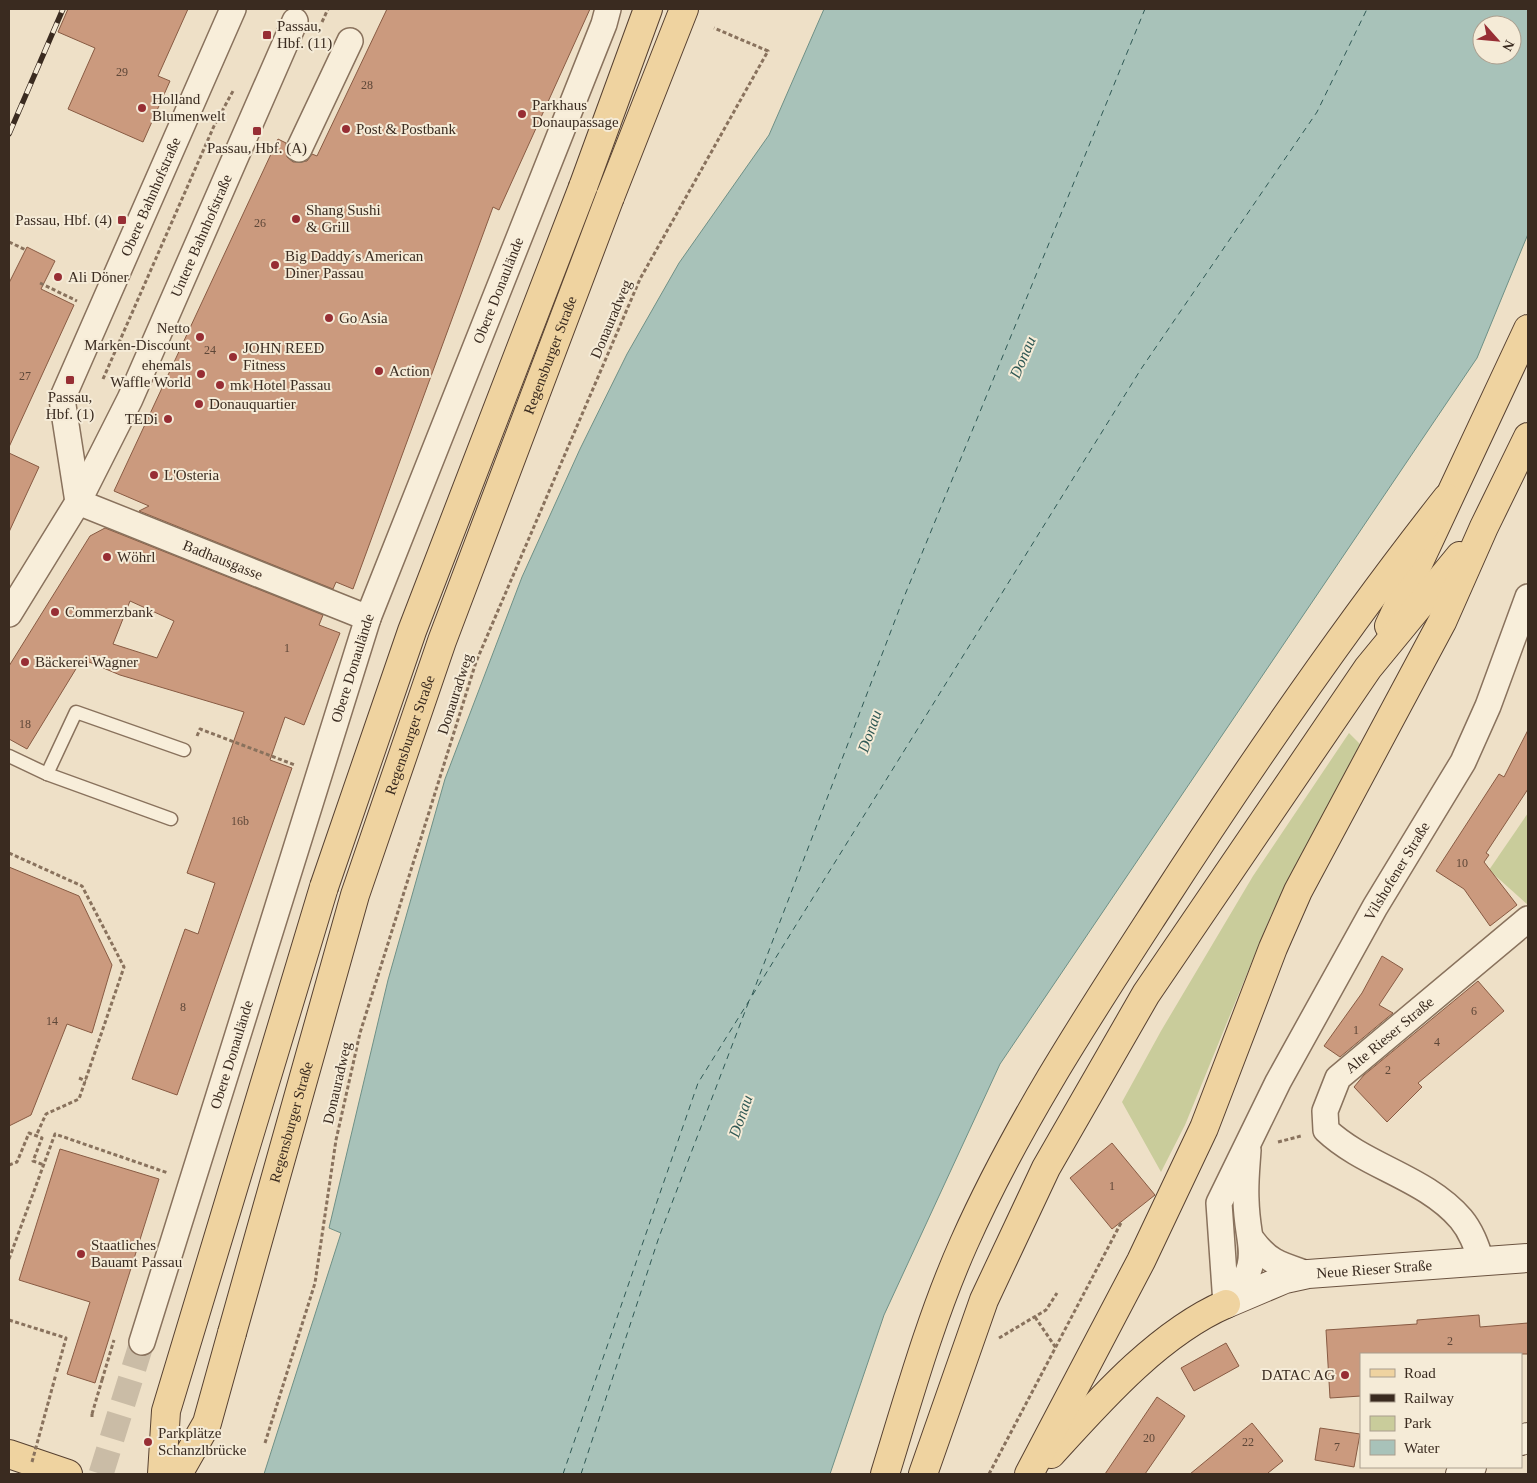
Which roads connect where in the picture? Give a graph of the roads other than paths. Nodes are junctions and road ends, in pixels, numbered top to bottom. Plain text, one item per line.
1 (233, 9) edge
2 (608, 9) edge
3 (648, 9) edge
4 (684, 9) edge
5 (295, 21) dead end
6 (350, 40) dead end
7 (299, 149) dead end
8 (1528, 329) edge
9 (1528, 437) edge
10 (1447, 498) junction
11 (78, 502) junction
12 (1484, 527) junction
13 (1528, 597) edge
14 (9, 614) edge
15 (368, 618) junction
16 (1368, 668) junction
17 (184, 750) dead end
18 (9, 756) edge
19 (47, 774) junction
20 (171, 819) dead end
21 (1528, 919) edge
22 (1260, 1141) junction
23 (1252, 1240) junction
24 (1528, 1258) edge
25 (1481, 1260) junction
26 (1308, 1274) junction
27 (1226, 1304) junction
28 (142, 1342) tunnel mouth
29 (21, 1458) edge
30 (68, 1474) edge
31 (162, 1474) edge
32 (178, 1474) edge
33 (885, 1474) edge
34 (924, 1474) edge
35 (1030, 1474) edge

1 - 11 street, Obere Bahnhofstraße
2 - 15 street, Obere Donaulände
3 - 31 main road, Regensburger Straße, bridge
4 - 32 main road, Regensburger Straße, bridge
5 - 11 street, Untere Bahnhofstraße
6 - 7 street
8 - 10 main road
9 - 12 main road
10 - 16 main road
10 - 33 main road
11 - 14 street, Untere Bahnhofstraße
11 - 15 street, Badhausgasse
12 - 16 main road
12 - 35 main road
13 - 22 street, Vilshofener Straße
15 - 28 street, Obere Donaulände
16 - 34 main road
17 - 19 lane
18 - 19 lane
19 - 20 lane
21 - 25 street, Alte Rieser Straße
22 - 23 street, Vilshofener Straße
22 - 27 street, Vilshofener Straße
23 - 26 street
23 - 27 street, Vilshofener Straße
24 - 25 street, Neue Rieser Straße
25 - 26 street, Neue Rieser Straße
26 - 27 street, Neue Rieser Straße
27 - 35 main road
29 - 30 main road

